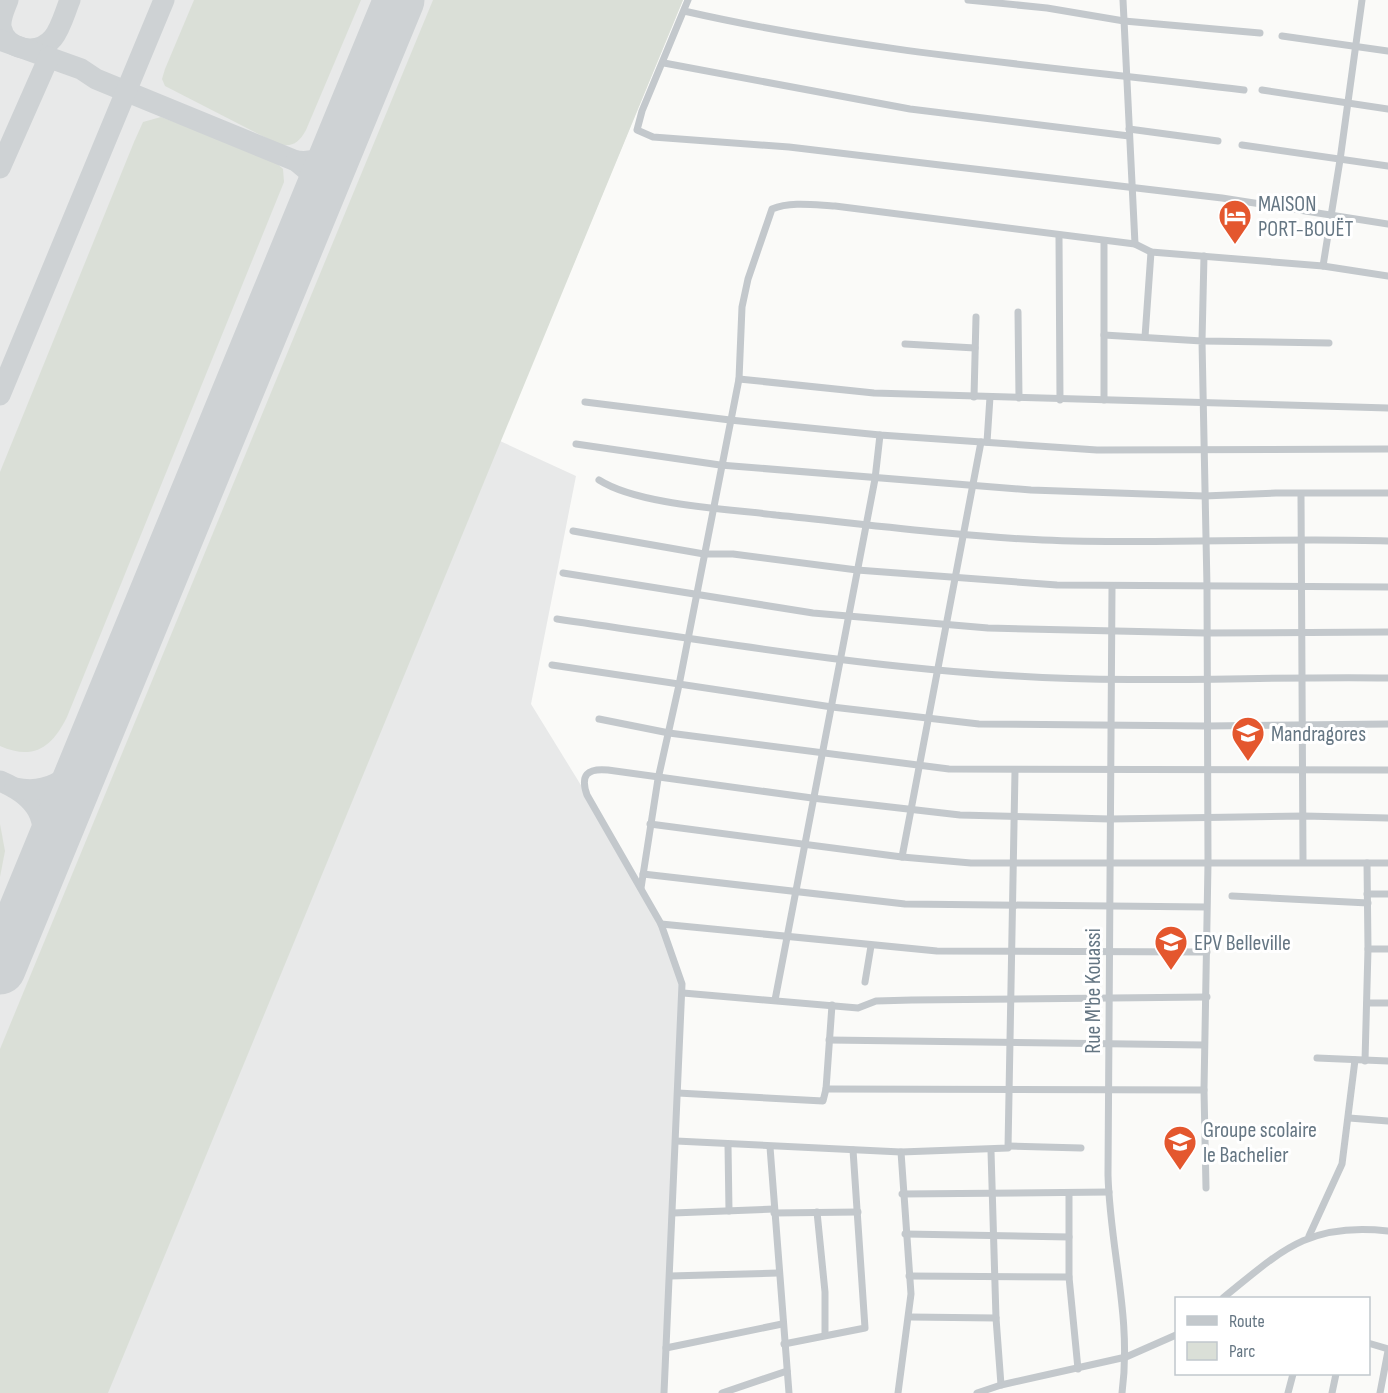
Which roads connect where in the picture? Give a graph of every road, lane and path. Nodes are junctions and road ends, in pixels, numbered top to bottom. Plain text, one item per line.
1 (688, 0) edge
2 (968, 0) edge
3 (1123, 0) edge
4 (1362, 0) edge
5 (684, 11) junction
6 (1124, 21) junction
7 (1260, 33) dead end
8 (1282, 36) dead end
9 (1356, 46) junction
10 (1388, 51) edge
11 (664, 63) junction
12 (1127, 75) junction
13 (1244, 90) dead end
14 (1263, 90) dead end
15 (1347, 103) junction
16 (1388, 109) edge
17 (1129, 132) junction
18 (1218, 141) dead end
19 (1242, 146) dead end
20 (1341, 160) junction
21 (1388, 166) edge
22 (1132, 187) junction
23 (1331, 215) junction
24 (1388, 224) edge
25 (1059, 236) junction
26 (1104, 241) junction
27 (1135, 244) junction
28 (1151, 252) junction
29 (1204, 256) junction
30 (1323, 266) junction
31 (1388, 276) edge
32 (1018, 312) dead end
33 (976, 317) dead end
34 (1104, 334) junction
35 (1145, 337) junction
36 (1202, 340) junction
37 (1329, 343) dead end
38 (905, 344) dead end
39 (975, 348) junction
40 (739, 379) junction
41 (974, 397) junction
42 (990, 397) junction
43 (1018, 398) junction
44 (1060, 399) junction
45 (1104, 400) junction
46 (585, 402) dead end
47 (1203, 402) junction
48 (1388, 408) edge
49 (730, 420) junction
50 (880, 435) junction
51 (984, 442) junction
52 (576, 444) dead end
53 (1203, 448) junction
54 (1388, 449) edge
55 (720, 465) junction
56 (875, 479) junction
57 (599, 480) dead end
58 (973, 485) junction
59 (1388, 494) edge
60 (1301, 495) junction
61 (1204, 496) junction
62 (713, 508) junction
63 (865, 524) junction
64 (573, 531) dead end
65 (964, 534) junction
66 (1303, 538) junction
67 (1206, 541) junction
68 (1388, 541) edge
69 (704, 554) junction
70 (857, 570) junction
71 (563, 573) dead end
72 (953, 579) junction
73 (1303, 586) junction
74 (1388, 587) edge
75 (1112, 588) junction
76 (1207, 588) junction
77 (696, 595) junction
78 (849, 616) junction
79 (557, 620) dead end
80 (946, 624) junction
81 (1112, 632) junction
82 (1303, 632) junction
83 (1388, 632) edge
84 (1205, 633) junction
85 (689, 638) junction
86 (840, 660) junction
87 (552, 664) dead end
88 (938, 670) junction
89 (1303, 677) junction
90 (1205, 678) junction
91 (1388, 678) edge
92 (1112, 679) junction
93 (679, 685) junction
94 (831, 707) junction
95 (599, 719) dead end
96 (929, 719) junction
97 (1388, 724) edge
98 (1303, 725) junction
99 (1111, 726) junction
100 (1207, 726) junction
101 (669, 733) junction
102 (821, 752) junction
103 (920, 765) junction
104 (1304, 768) junction
105 (1206, 769) junction
106 (1388, 770) edge
107 (1015, 771) junction
108 (1111, 771) junction
109 (658, 779) junction
110 (812, 798) junction
111 (912, 810) junction
112 (1014, 816) junction
113 (1304, 816) junction
114 (1207, 817) junction
115 (1388, 818) edge
116 (1110, 819) junction
117 (650, 824) junction
118 (805, 845) junction
119 (902, 857) junction
120 (1012, 862) junction
121 (1303, 862) junction
122 (1111, 863) junction
123 (1208, 863) junction
124 (1367, 863) junction
125 (1388, 863) edge
126 (643, 874) junction
127 (641, 888) junction
128 (795, 891) junction
129 (1367, 894) junction
130 (1388, 894) edge
131 (1232, 896) dead end
132 (1368, 903) junction
133 (1012, 906) junction
134 (1206, 907) junction
135 (1111, 908) junction
136 (661, 924) junction
137 (786, 935) junction
138 (871, 946) junction
139 (1368, 949) junction
140 (1388, 949) edge
141 (1010, 950) junction
142 (1207, 952) junction
143 (1109, 954) junction
144 (866, 982) dead end
145 (683, 993) junction
146 (1207, 997) junction
147 (1011, 998) junction
148 (1108, 998) junction
149 (775, 1000) junction
150 (1367, 1003) junction
151 (1388, 1003) edge
152 (831, 1005) junction
153 (829, 1040) junction
154 (1011, 1042) junction
155 (1110, 1044) junction
156 (1204, 1045) junction
157 (1317, 1058) dead end
158 (1355, 1060) junction
159 (1365, 1061) junction
160 (1388, 1061) edge
161 (1010, 1088) junction
162 (826, 1089) junction
163 (1110, 1090) junction
164 (1204, 1090) junction
165 (678, 1093) junction
166 (1349, 1118) junction
167 (1388, 1121) edge
168 (676, 1142) junction
169 (728, 1145) junction
170 (1009, 1146) junction
171 (770, 1147) junction
172 (1081, 1148) dead end
173 (853, 1150) junction
174 (991, 1150) junction
175 (901, 1152) junction
176 (1206, 1188) dead end
177 (1109, 1192) junction
178 (1069, 1193) junction
179 (902, 1194) junction
180 (991, 1195) junction
181 (729, 1211) junction
182 (774, 1211) junction
183 (817, 1212) junction
184 (858, 1212) junction
185 (673, 1213) junction
186 (1388, 1231) edge
187 (905, 1234) junction
188 (992, 1234) junction
189 (1309, 1236) junction
190 (1069, 1237) junction
191 (778, 1273) junction
192 (670, 1276) junction
193 (909, 1276) junction
194 (1069, 1277) junction
195 (994, 1278) junction
196 (1225, 1297) edge
197 (909, 1317) junction
198 (996, 1318) junction
199 (782, 1324) junction
200 (825, 1335) junction
201 (1175, 1335) edge
202 (784, 1344) junction
203 (1370, 1344) edge
204 (666, 1348) junction
205 (1388, 1350) edge
206 (1126, 1357) junction
207 (1078, 1369) junction
208 (787, 1371) junction
209 (1293, 1375) edge
210 (1336, 1375) edge
211 (1001, 1385) junction
212 (664, 1393) edge
213 (722, 1393) edge
214 (789, 1393) edge
215 (898, 1393) edge
216 (977, 1393) edge
217 (1122, 1393) edge
218 (1288, 1393) edge
219 (1332, 1393) edge
220 (1380, 1393) edge

1 - 5 street
2 - 6 street
3 - 6 street
4 - 9 street
5 - 11 street
5 - 12 street
6 - 7 street
6 - 12 street
8 - 9 street
9 - 10 street
9 - 15 street
11 - 17 street
11 - 22 street
12 - 13 street
12 - 17 street
14 - 15 street
15 - 16 street
15 - 20 street
17 - 18 street
17 - 22 street
19 - 20 street
20 - 21 street
20 - 23 street
22 - 23 street
22 - 27 street
23 - 24 street
23 - 30 street
25 - 26 street
25 - 40 street
25 - 44 street
26 - 27 street
26 - 34 street
27 - 28 street
28 - 29 street
28 - 35 street
29 - 30 street
29 - 36 street
30 - 31 street
32 - 43 street
33 - 39 street
34 - 35 street
34 - 45 street
35 - 36 street
36 - 37 street
36 - 47 street
38 - 39 street
39 - 41 street
40 - 41 street
40 - 49 street
41 - 42 street
42 - 43 street
42 - 51 street
43 - 44 street
44 - 45 street
45 - 47 street
46 - 49 street
47 - 48 street
47 - 53 street
49 - 50 street
49 - 55 street
50 - 51 street
50 - 56 street
51 - 53 street
51 - 58 street
52 - 55 street
53 - 54 street
53 - 61 street
55 - 56 street
55 - 62 street
56 - 58 street
56 - 63 street
57 - 62 street
58 - 61 street
58 - 65 street
59 - 60 street
60 - 61 street
60 - 66 street
61 - 67 street
62 - 63 street
62 - 69 street
63 - 65 street
63 - 70 street
64 - 69 street
65 - 67 street
65 - 72 street
66 - 67 street
66 - 68 street
66 - 73 street
67 - 76 street
69 - 70 street
69 - 77 street
70 - 72 street
70 - 78 street
71 - 77 street
72 - 75 street
72 - 80 street
73 - 74 street
73 - 76 street
73 - 82 street
75 - 76 street
75 - 81 street, Rue M'be Kouassi
76 - 84 street
77 - 78 street
77 - 85 street
78 - 80 street
78 - 86 street
79 - 85 street
80 - 81 street
80 - 88 street
81 - 84 street
81 - 92 street, Rue M'be Kouassi
82 - 83 street
82 - 84 street
82 - 89 street
84 - 90 street
85 - 86 street
85 - 93 street
86 - 88 street
86 - 94 street
87 - 93 street
88 - 92 street
88 - 96 street
89 - 90 street
89 - 91 street
89 - 98 street
90 - 92 street
90 - 100 street
92 - 99 street, Rue M'be Kouassi
93 - 94 street
93 - 101 street
94 - 96 street
94 - 102 street
95 - 101 street
96 - 99 street
96 - 103 street
97 - 98 street
98 - 100 street
98 - 104 street
99 - 100 street
99 - 108 street, Rue M'be Kouassi
100 - 105 street
101 - 102 street
101 - 109 street
102 - 103 street
102 - 110 street
103 - 107 street
103 - 111 street
104 - 105 street
104 - 106 street
104 - 113 street
105 - 108 street
105 - 114 street
107 - 108 street
107 - 112 street
108 - 116 street, Rue M'be Kouassi
109 - 110 street
109 - 117 street
109 - 127 street
110 - 111 street
110 - 118 street
111 - 112 street
111 - 119 street
112 - 116 street
112 - 120 street
113 - 114 street
113 - 115 street
113 - 121 street
114 - 116 street
114 - 123 street
116 - 122 street, Rue M'be Kouassi
117 - 118 street
117 - 126 street
118 - 119 street
118 - 128 street
119 - 120 street
120 - 122 street
120 - 133 street
121 - 123 street
121 - 124 street
122 - 123 street
122 - 135 street, Rue M'be Kouassi
123 - 134 street
124 - 125 street
124 - 129 street
126 - 127 street
126 - 128 street
127 - 136 street
128 - 133 street
128 - 137 street
129 - 130 street
129 - 132 street
131 - 132 street
132 - 139 street
133 - 135 street
133 - 141 street
134 - 135 street
134 - 142 street
135 - 143 street, Rue M'be Kouassi
136 - 137 street
136 - 145 street
137 - 138 street
137 - 149 street
138 - 141 street
138 - 144 street
139 - 140 street
139 - 150 street
141 - 143 street
141 - 147 street
142 - 143 street
142 - 146 street
143 - 148 street, Rue M'be Kouassi
145 - 149 street
145 - 165 street
146 - 148 street
146 - 156 street
147 - 148 street
147 - 152 street
147 - 154 street
148 - 155 street, Rue M'be Kouassi
149 - 152 street
150 - 151 street
150 - 159 street
152 - 153 street
153 - 154 street
153 - 162 street
154 - 155 street
154 - 161 street
155 - 156 street
155 - 163 street, Rue M'be Kouassi
156 - 164 street
157 - 158 street
158 - 159 street
158 - 166 street
159 - 160 street
161 - 162 street
161 - 163 street
161 - 170 street
162 - 165 street
163 - 164 street
163 - 177 street, Rue M'be Kouassi
164 - 176 street
165 - 168 street
166 - 167 street
166 - 189 street
168 - 169 street
168 - 185 street
169 - 171 street
169 - 181 street
170 - 172 street
170 - 174 street
171 - 173 street
171 - 182 street
173 - 175 street
173 - 184 street
174 - 175 street
174 - 180 street
175 - 179 street
177 - 178 street
177 - 206 street, Rue M'be Kouassi
178 - 180 street
178 - 190 street
179 - 180 street
179 - 187 street
180 - 188 street
181 - 182 street
181 - 185 street
182 - 183 street
182 - 191 street
183 - 184 street
183 - 200 street
184 - 200 street
185 - 192 street
186 - 189 street
187 - 188 street
187 - 193 street
188 - 190 street
188 - 195 street
189 - 196 street
190 - 194 street
191 - 192 street
191 - 199 street
192 - 204 street
193 - 195 street
193 - 197 street
194 - 195 street
194 - 207 street
195 - 198 street
197 - 198 street
197 - 215 street
198 - 211 street
199 - 202 street
199 - 204 street
200 - 202 street
201 - 206 street
202 - 208 street
203 - 205 street
204 - 212 street
205 - 220 street
206 - 207 street
206 - 217 street, Rue M'be Kouassi
207 - 211 street
208 - 213 street
208 - 214 street
209 - 218 street
210 - 219 street
211 - 216 street

